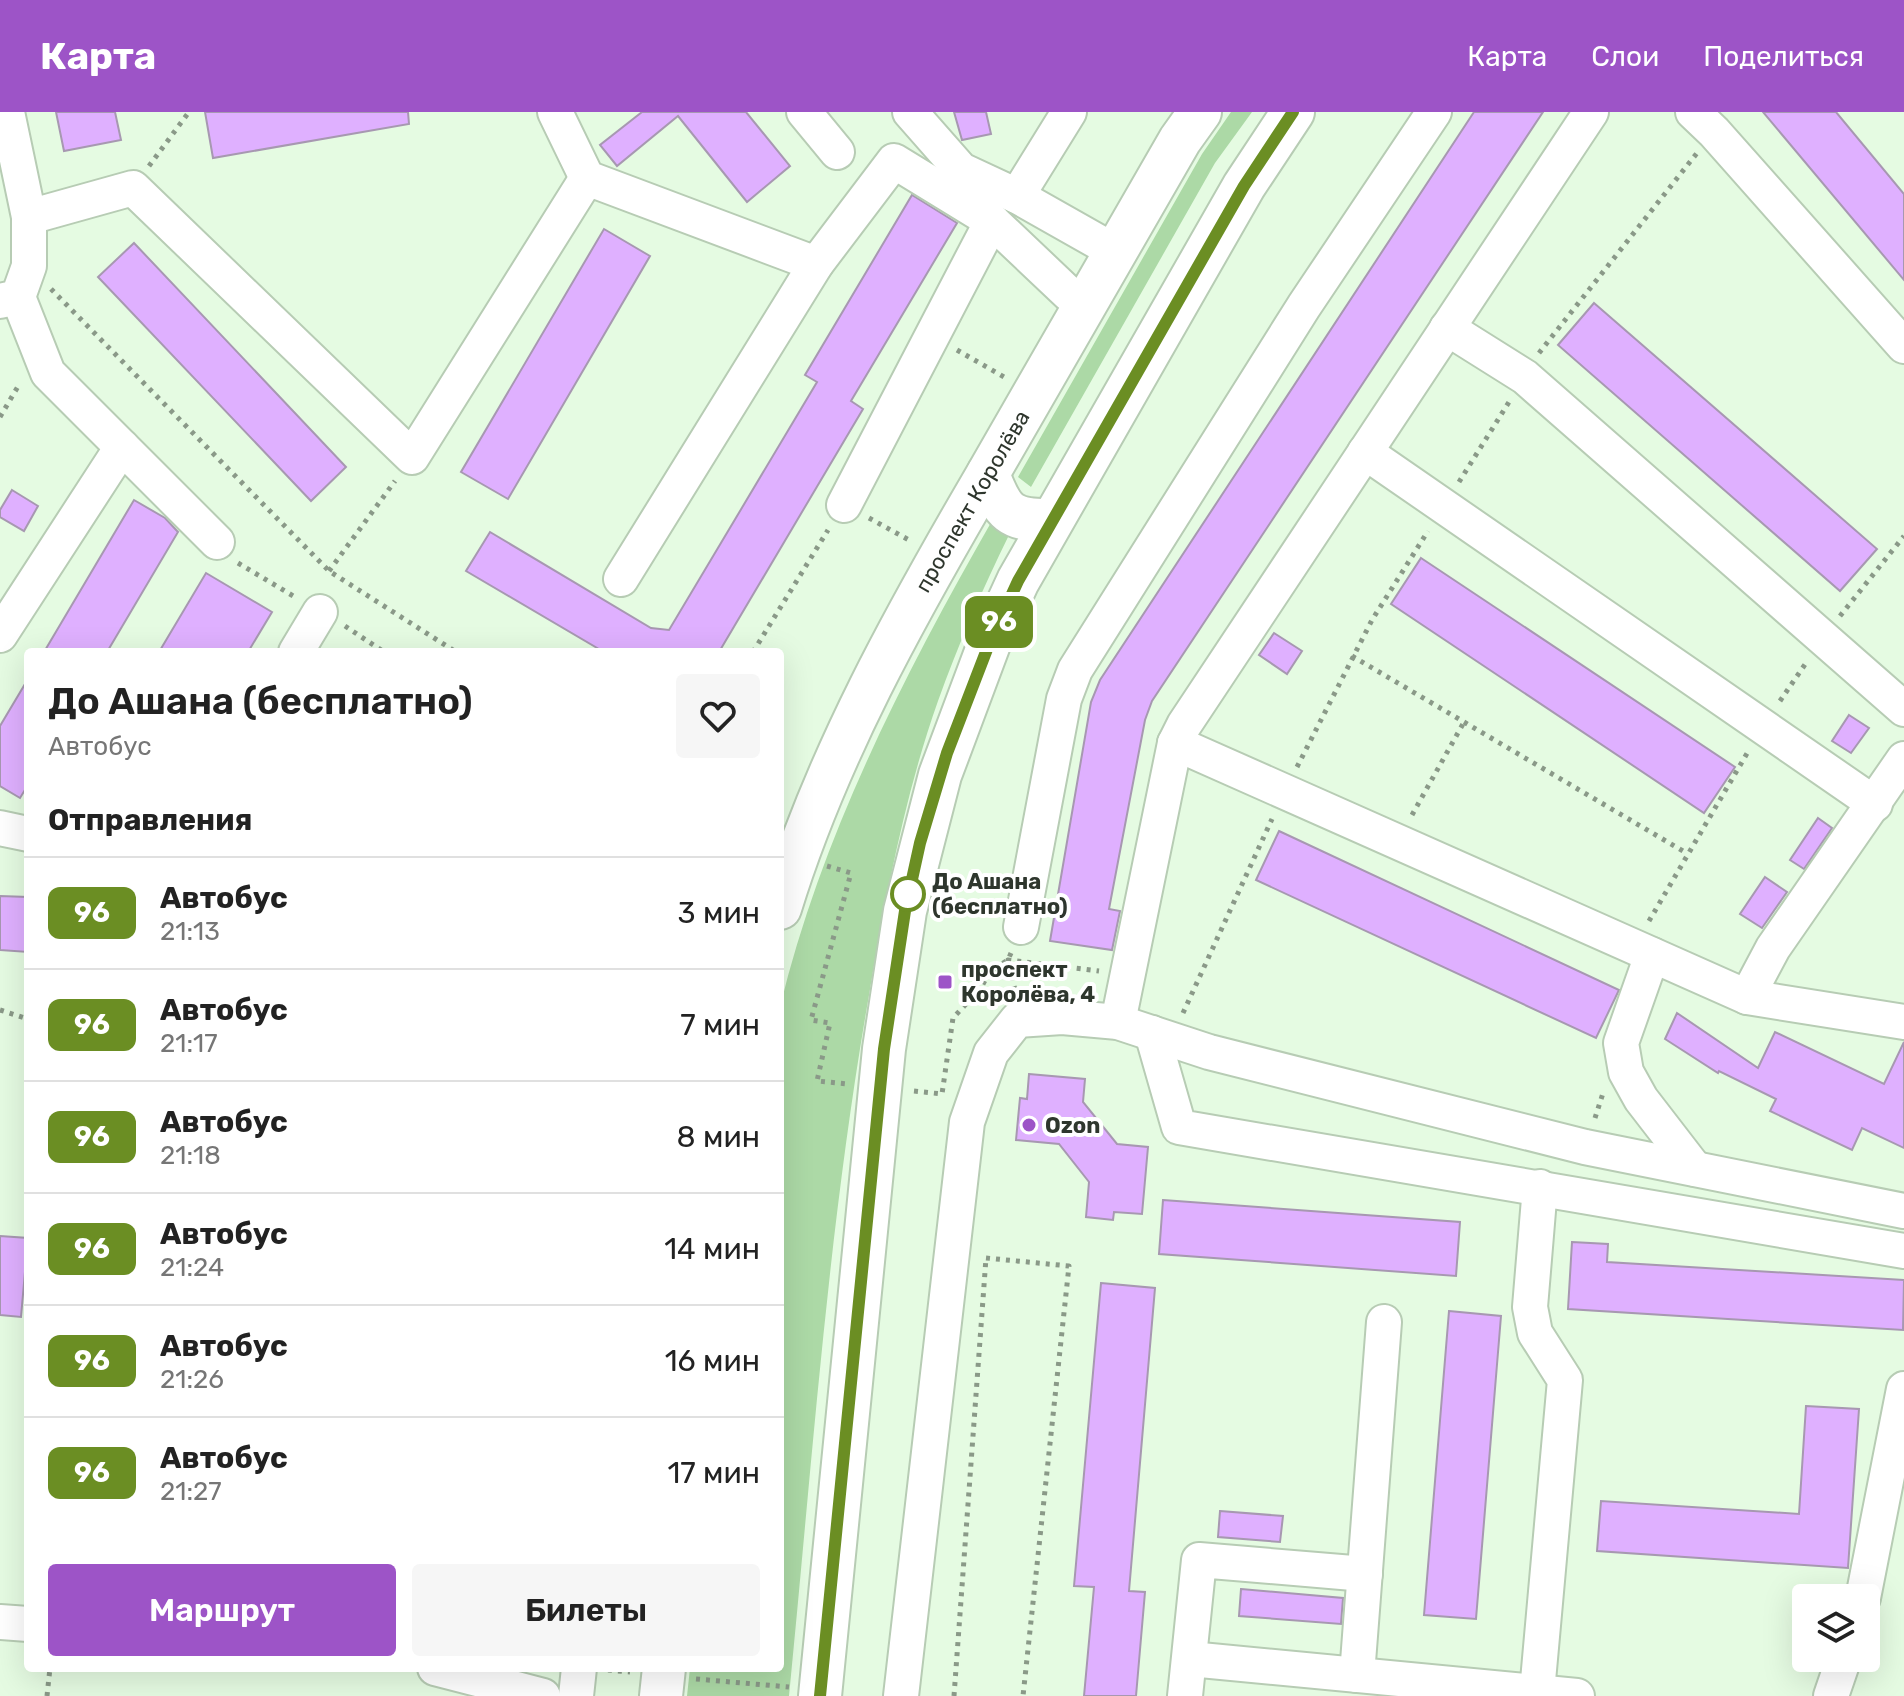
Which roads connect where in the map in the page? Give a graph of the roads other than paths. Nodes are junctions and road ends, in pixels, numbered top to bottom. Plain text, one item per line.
1 (7, 112) edge
2 (555, 112) edge
3 (804, 112) edge
4 (910, 112) edge
5 (1069, 112) edge
6 (1200, 112) edge
7 (1293, 112) edge
8 (1434, 112) edge
9 (1591, 112) edge
10 (1704, 122) edge
11 (837, 152) dead end
12 (587, 178) junction
13 (1017, 196) junction
14 (29, 217) junction
15 (992, 221) junction
16 (1116, 252) junction
17 (816, 264) junction
18 (16, 288) edge
19 (1085, 304) junction
20 (1447, 328) junction
21 (1904, 346) edge
22 (122, 447) junction
23 (1365, 452) junction
24 (988, 474) junction
25 (844, 505) road end
26 (1052, 520) junction
27 (217, 542) dead end
28 (621, 579) dead end
29 (320, 612) dead end
30 (0, 635) edge
31 (298, 648) edge
32 (1904, 709) edge
33 (1175, 743) junction
34 (1904, 759) edge
35 (1875, 804) junction
36 (0, 828) edge
37 (24, 833) edge
38 (790, 840) edge
39 (784, 881) edge
40 (1021, 927) dead end
41 (1652, 955) junction
42 (1747, 997) junction
43 (1118, 1022) junction
44 (1904, 1022) edge
45 (1161, 1036) junction
46 (1695, 1169) junction
47 (1540, 1187) junction
48 (1904, 1211) edge
49 (1904, 1251) edge
50 (1384, 1322) dead end
51 (1904, 1389) edge
52 (1365, 1574) junction
53 (1866, 1584) edge
54 (0, 1622) edge
55 (24, 1624) edge
56 (1190, 1659) junction
57 (450, 1672) edge
58 (579, 1672) edge
59 (1839, 1672) edge
60 (1357, 1675) junction
61 (1537, 1692) junction
62 (820, 1693) edge
63 (543, 1696) edge
64 (576, 1696) edge
65 (901, 1696) edge
66 (1185, 1696) edge
67 (1577, 1696) edge
68 (1831, 1696) edge

1 - 14 lane
2 - 12 lane
3 - 11 lane
4 - 13 lane
5 - 13 lane
6 - 16 main road, проспект Королёва
7 - 26 main road
8 - 40 lane
9 - 20 lane
10 - 21 lane
12 - 14 lane
12 - 17 lane
13 - 16 lane
14 - 18 lane
15 - 17 lane
15 - 19 lane
15 - 25 lane
16 - 19 main road, проспект Королёва
17 - 28 lane
18 - 22 lane
19 - 24 main road, проспект Королёва
20 - 23 lane
20 - 32 lane
22 - 27 lane
22 - 30 lane
23 - 33 lane
23 - 35 lane
24 - 26 main road
24 - 38 main road, проспект Королёва
26 - 62 main road
29 - 31 lane
33 - 41 lane
33 - 43 lane
34 - 35 lane
35 - 42 lane
36 - 37 lane
38 - 39 main road, проспект Королёва
41 - 42 lane
41 - 46 lane
42 - 44 lane
43 - 45 lane
43 - 65 lane
45 - 46 lane
45 - 47 lane
46 - 48 lane
47 - 49 lane
47 - 61 lane
50 - 52 lane
51 - 53 lane
52 - 56 lane
52 - 60 lane
54 - 55 lane
56 - 60 lane
56 - 66 lane
57 - 63 lane
58 - 64 lane
59 - 68 lane
60 - 61 lane
61 - 67 lane

